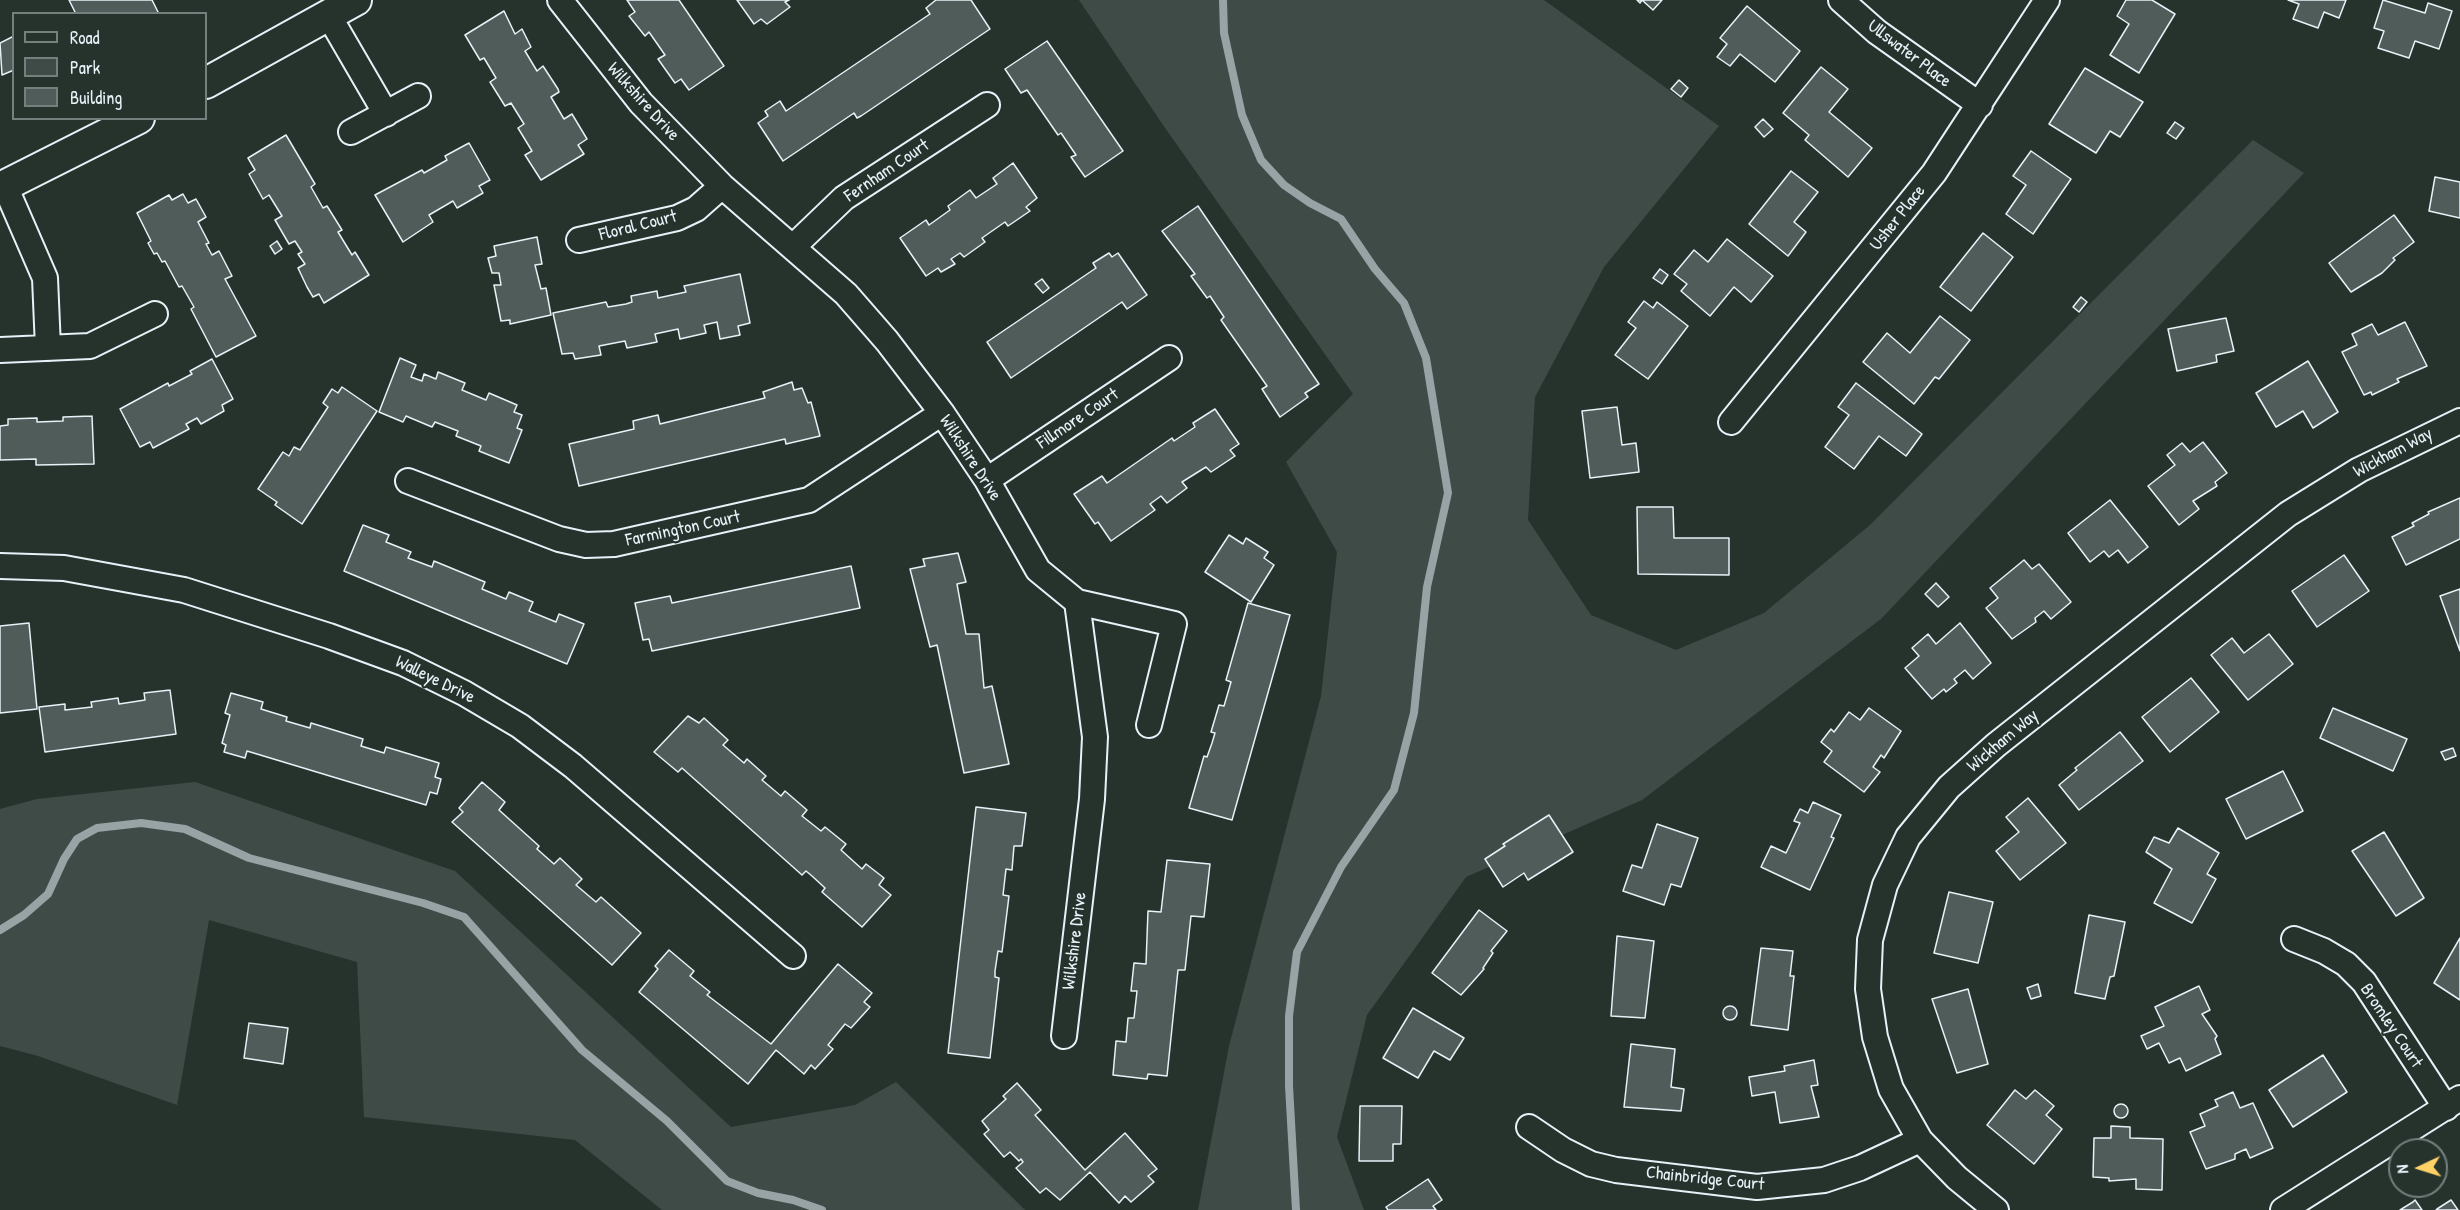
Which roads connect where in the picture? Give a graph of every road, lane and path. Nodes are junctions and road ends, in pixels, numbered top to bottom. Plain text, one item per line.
1 (356, 0) edge
2 (560, 0) edge
3 (1840, 0) edge
4 (2046, 0) edge
5 (330, 16) junction
6 (207, 82) edge
7 (418, 96) dead end
8 (987, 105) dead end
9 (1980, 105) junction
10 (386, 114) junction
11 (135, 120) edge
12 (351, 132) dead end
13 (722, 186) junction
14 (2, 187) edge
15 (579, 240) dead end
16 (794, 246) junction
17 (155, 314) dead end
18 (48, 348) junction
19 (0, 350) edge
20 (1169, 358) dead end
21 (942, 413) junction
22 (2460, 420) edge
23 (1731, 422) dead end
24 (987, 480) junction
25 (408, 482) dead end
26 (0, 566) edge
27 (1077, 602) junction
28 (1149, 725) dead end
29 (2294, 939) dead end
30 (793, 956) dead end
31 (1064, 1036) dead end
32 (2453, 1103) edge
33 (1529, 1127) dead end
34 (1920, 1140) junction
35 (1996, 1210) edge
36 (2283, 1210) edge

1 - 5 street
2 - 13 street, Wilkshire Drive
3 - 9 street, Ullswater Place
4 - 9 street, Usher Place
5 - 6 street
5 - 10 street
7 - 10 street
8 - 16 street, Fernham Court
9 - 23 street, Usher Place
10 - 12 street
11 - 14 street
13 - 15 street, Floral Court
13 - 16 street, Wilkshire Drive
14 - 18 street
16 - 21 street, Wilkshire Drive
17 - 18 street
18 - 19 street
20 - 24 street, Fillmore Court
21 - 24 street, Wilkshire Drive
21 - 25 street, Farmington Court
22 - 34 street, Wickham Way
24 - 27 street, Wilkshire Drive
26 - 30 street, Walleye Drive
27 - 28 street
27 - 31 street, Wilkshire Drive
29 - 32 street, Bromley Court
32 - 36 street
33 - 34 street, Chainbridge Court
34 - 35 street, Wickham Way

